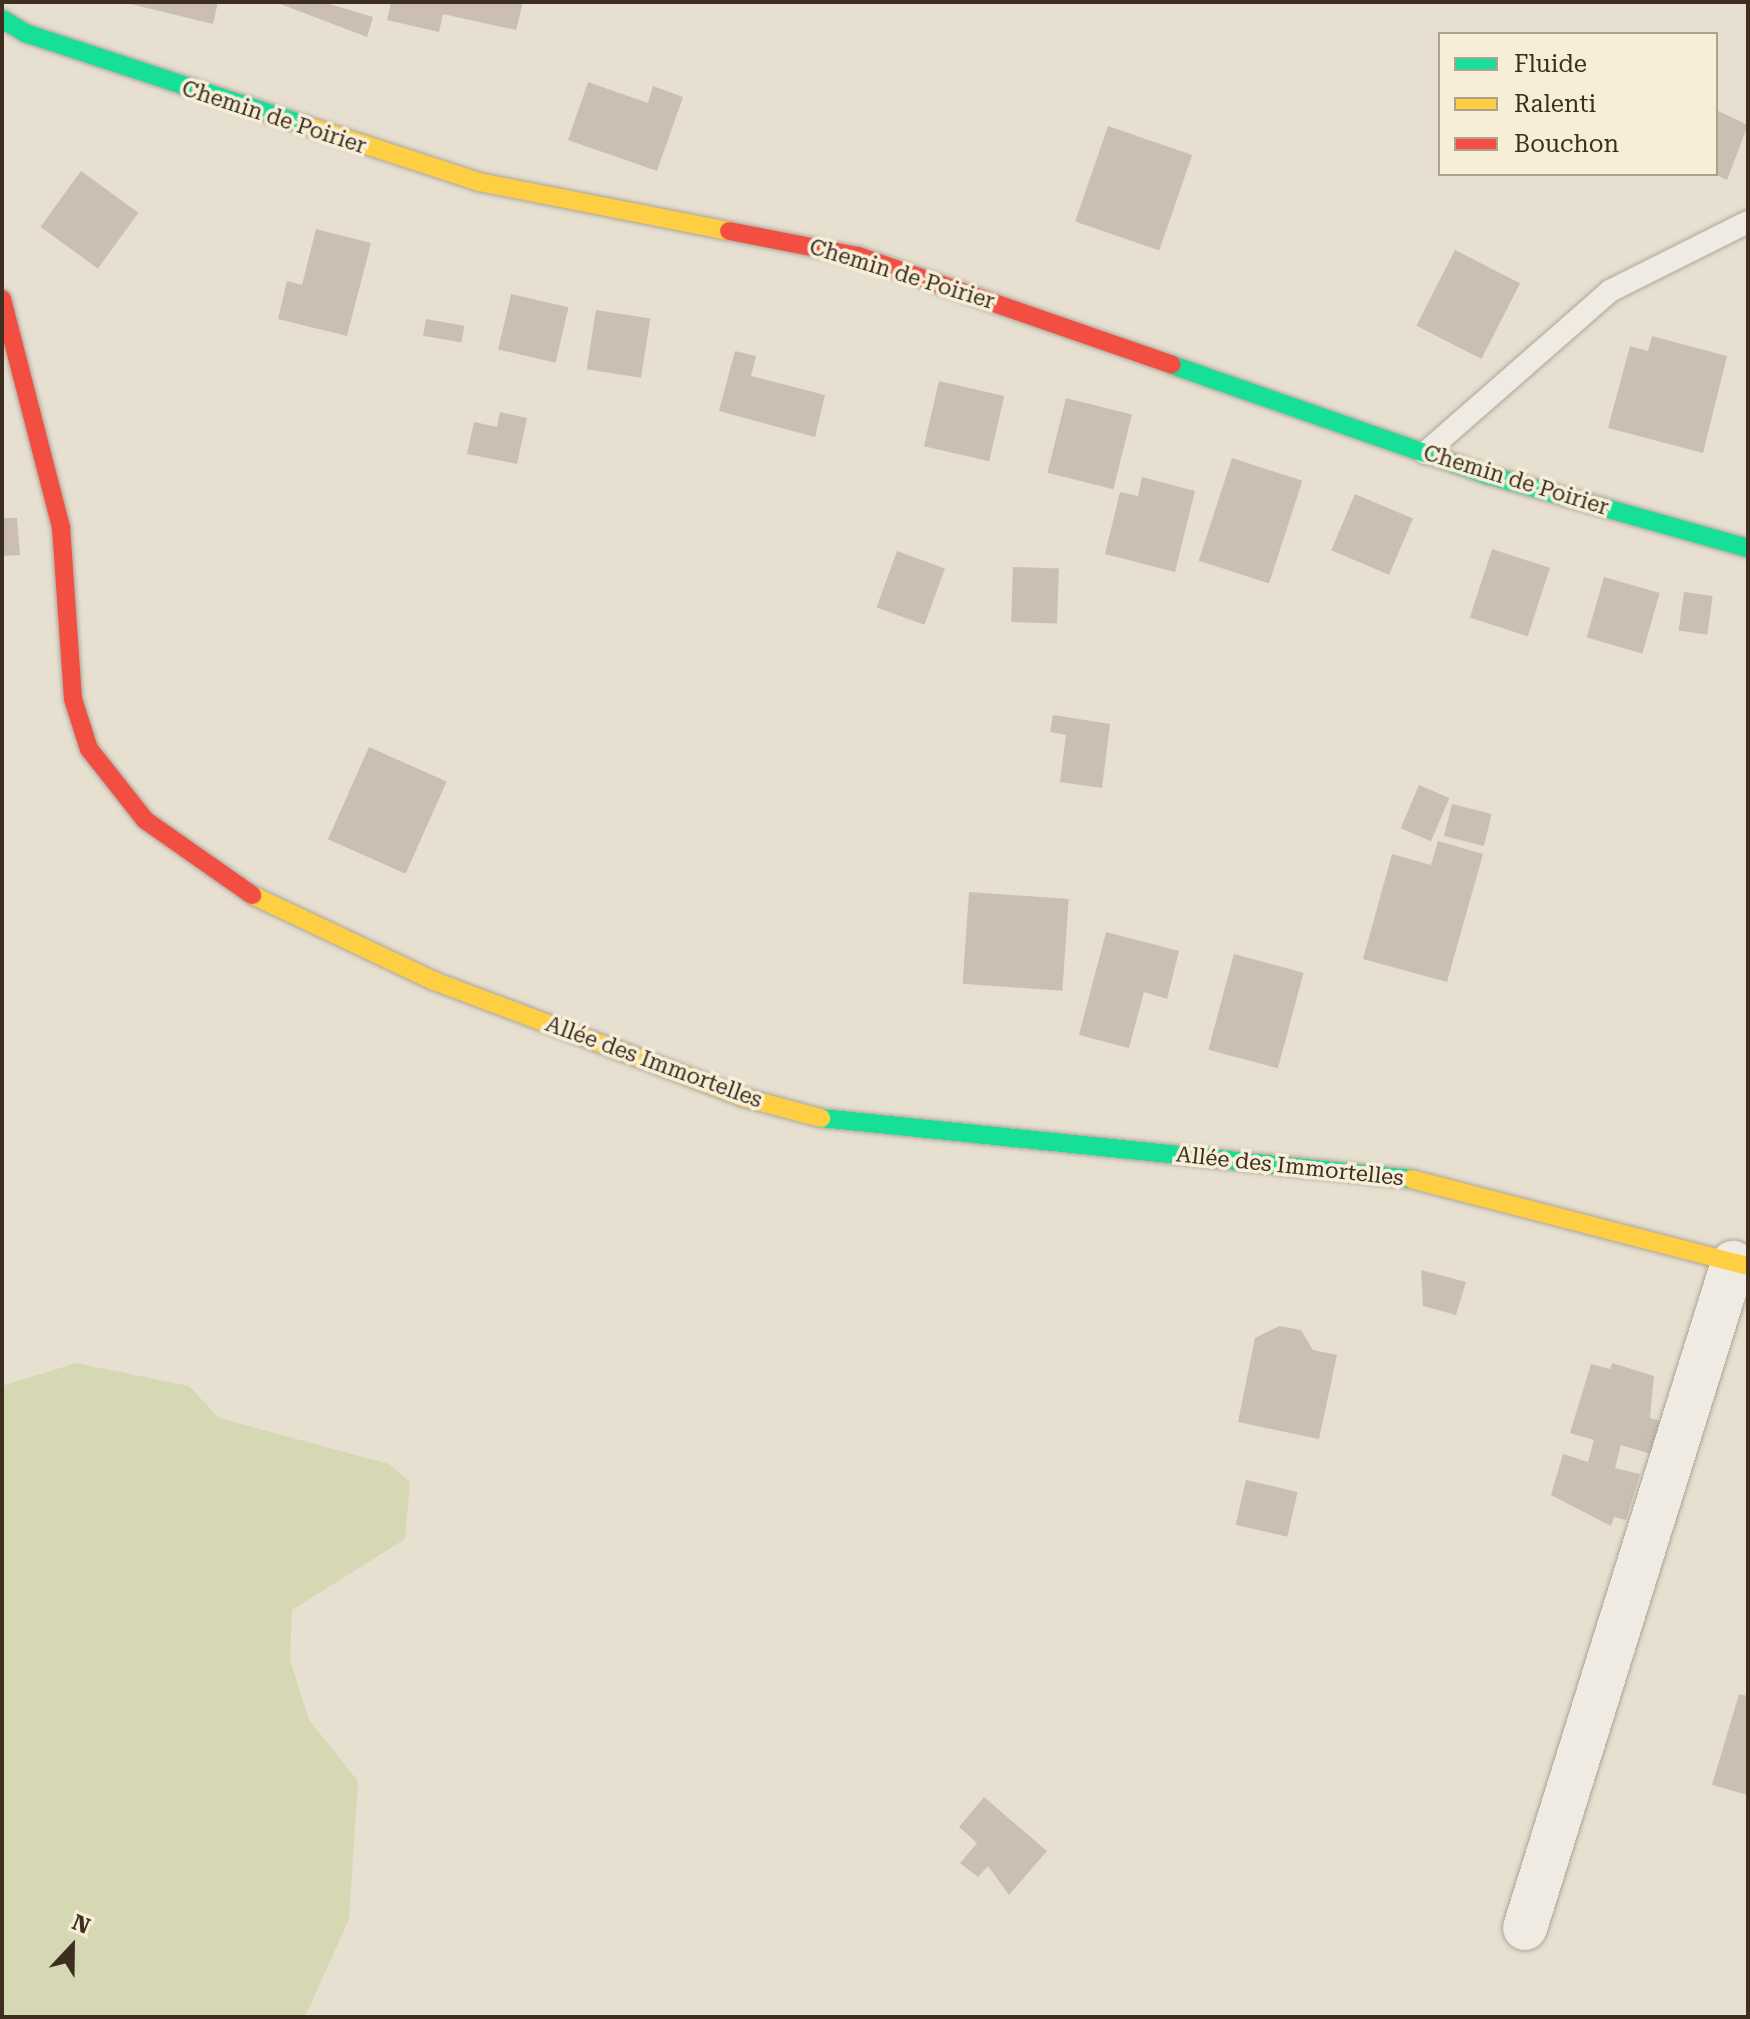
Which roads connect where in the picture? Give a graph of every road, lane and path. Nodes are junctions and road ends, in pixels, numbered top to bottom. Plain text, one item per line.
1 (2, 19) edge
2 (1748, 222) edge
3 (2, 299) edge
4 (1425, 453) junction
5 (1748, 548) edge
6 (1741, 1264) edge
7 (1525, 1928) dead end

1 - 4 street, Chemin de Poirier
2 - 4 lane
3 - 6 street, Allée des Immortelles
4 - 5 street, Chemin de Poirier
6 - 7 street

